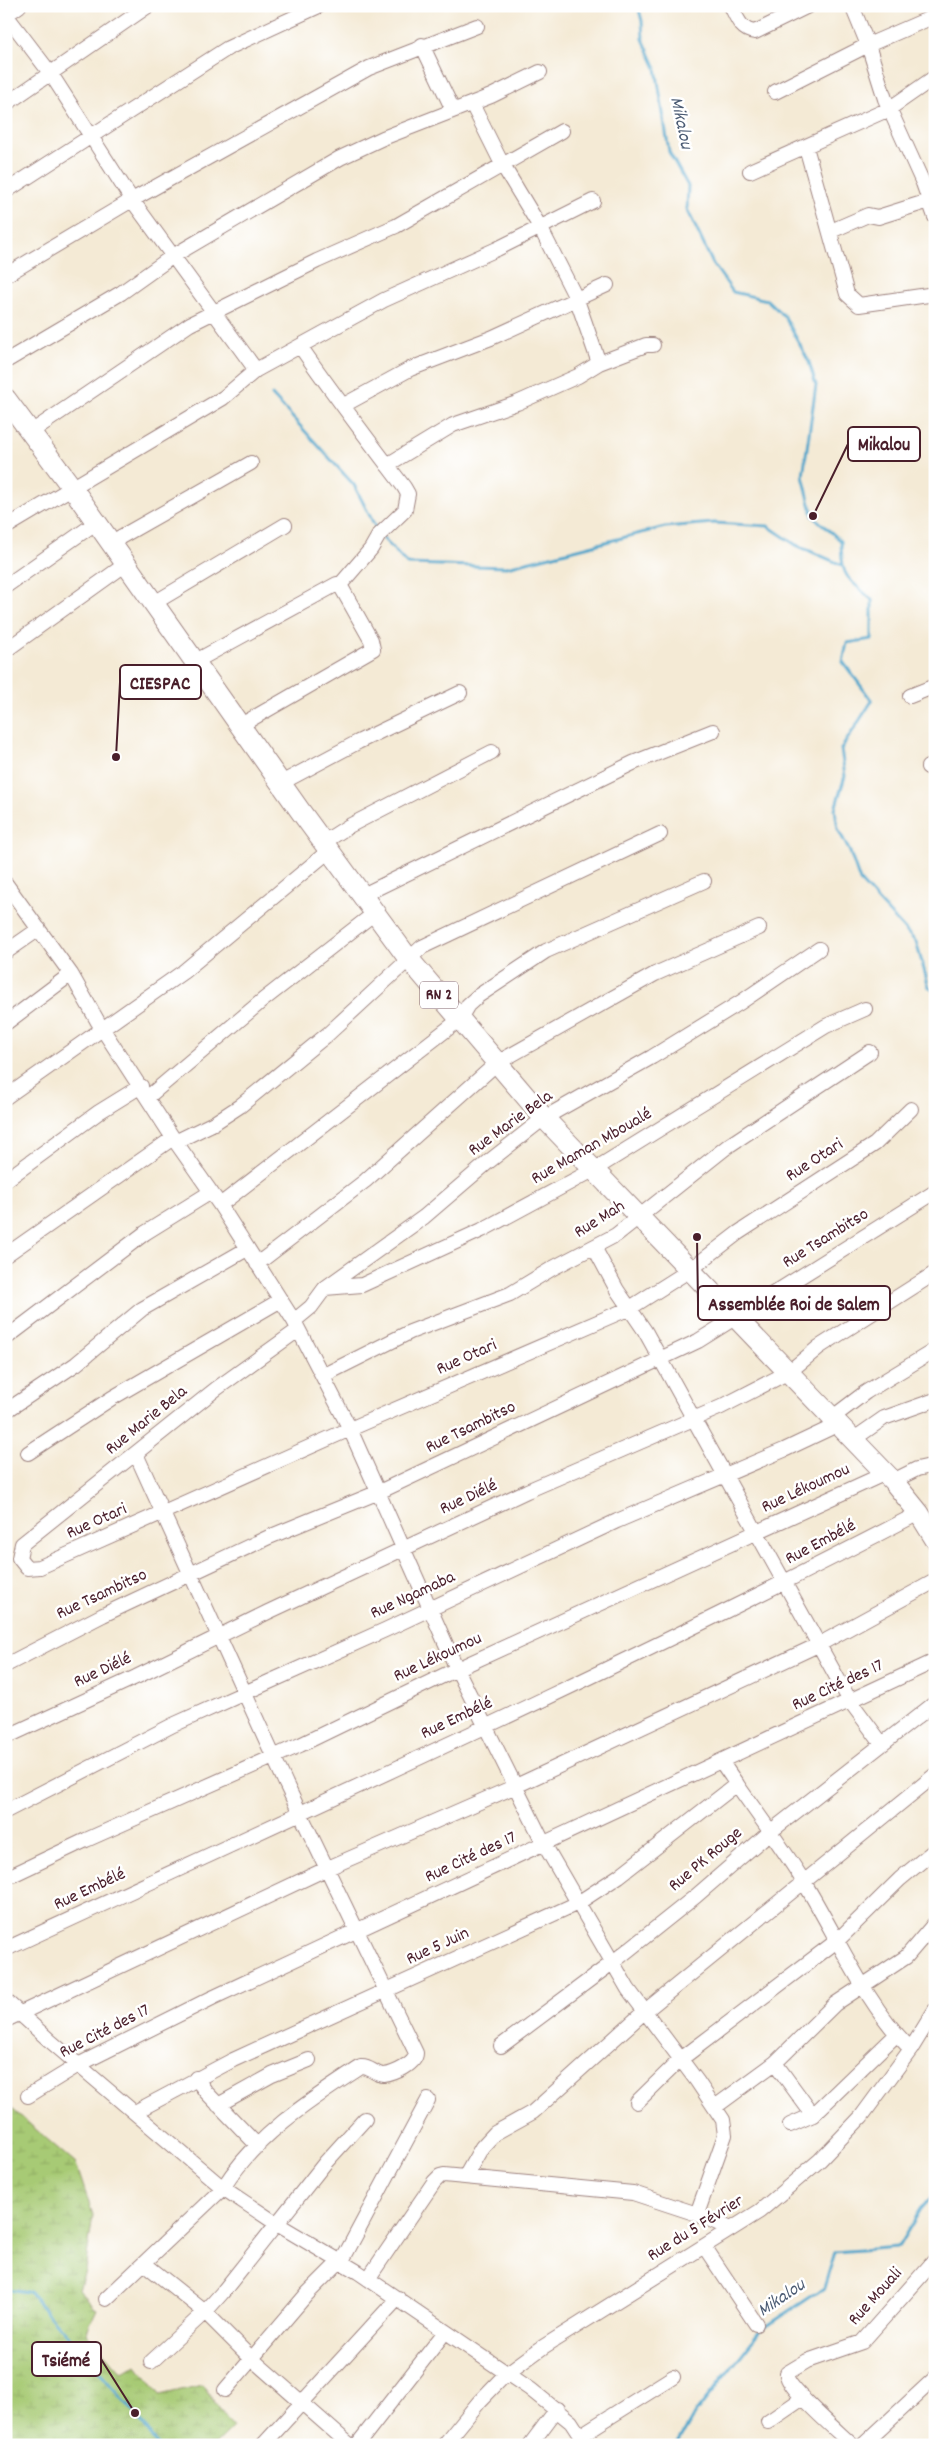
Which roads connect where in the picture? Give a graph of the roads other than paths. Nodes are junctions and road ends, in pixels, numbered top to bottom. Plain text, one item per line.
1 (19, 6) edge
2 (148, 6) edge
3 (319, 6) edge
4 (731, 6) edge
5 (808, 6) edge
6 (852, 6) edge
7 (935, 16) edge
8 (477, 26) dead end
9 (422, 45) junction
10 (868, 46) junction
11 (540, 72) dead end
12 (51, 74) junction
13 (935, 77) edge
14 (774, 92) dead end
15 (6, 104) edge
16 (472, 104) junction
17 (889, 109) junction
18 (453, 110) junction
19 (562, 131) dead end
20 (90, 136) junction
21 (806, 147) junction
22 (502, 164) junction
23 (750, 171) dead end
24 (929, 180) edge
25 (6, 191) edge
26 (132, 200) junction
27 (593, 201) dead end
28 (929, 201) junction
29 (935, 217) edge
30 (540, 227) junction
31 (831, 231) junction
32 (173, 256) junction
33 (6, 275) edge
34 (607, 285) dead end
35 (935, 294) edge
36 (577, 300) junction
37 (213, 312) junction
38 (653, 345) dead end
39 (300, 346) junction
40 (6, 361) edge
41 (599, 363) junction
42 (256, 370) junction
43 (6, 399) edge
44 (344, 405) junction
45 (31, 432) junction
46 (251, 463) dead end
47 (387, 465) junction
48 (73, 489) junction
49 (97, 522) junction
50 (285, 525) dead end
51 (6, 527) edge
52 (110, 543) junction
53 (126, 564) junction
54 (340, 585) junction
55 (6, 586) edge
56 (154, 603) junction
57 (6, 650) edge
58 (196, 661) junction
59 (935, 686) edge
60 (460, 693) dead end
61 (910, 696) dead end
62 (241, 725) junction
63 (713, 731) dead end
64 (492, 752) dead end
65 (281, 783) junction
66 (660, 834) dead end
67 (327, 846) junction
68 (704, 881) dead end
69 (6, 884) edge
70 (363, 895) junction
71 (376, 912) junction
72 (759, 928) dead end
73 (38, 929) junction
74 (819, 950) dead end
75 (6, 952) edge
76 (408, 958) junction
77 (71, 974) junction
78 (865, 1009) dead end
79 (459, 1020) junction
80 (6, 1023) edge
81 (103, 1030) junction
82 (870, 1052) dead end
83 (497, 1063) junction
84 (144, 1092) junction
85 (6, 1097) edge
86 (912, 1109) dead end
87 (544, 1118) junction
88 (174, 1140) junction
89 (595, 1169) junction
90 (6, 1180) edge
91 (211, 1192) junction
92 (935, 1192) edge
93 (220, 1205) junction
94 (641, 1216) junction
95 (594, 1247) junction
96 (247, 1249) junction
97 (6, 1255) edge
98 (257, 1264) junction
99 (690, 1270) junction
100 (935, 1273) edge
101 (325, 1288) junction
102 (281, 1300) junction
103 (630, 1308) junction
104 (737, 1317) junction
105 (296, 1325) junction
106 (6, 1338) edge
107 (935, 1350) edge
108 (660, 1359) junction
109 (789, 1372) junction
110 (324, 1375) junction
111 (935, 1400) edge
112 (6, 1410) edge
113 (692, 1420) junction
114 (836, 1420) junction
115 (350, 1429) junction
116 (854, 1439) junction
117 (28, 1453) dead end
118 (136, 1454) junction
119 (935, 1465) edge
120 (724, 1476) junction
121 (890, 1476) junction
122 (379, 1492) junction
123 (919, 1513) junction
124 (163, 1514) junction
125 (757, 1533) junction
126 (933, 1533) edge
127 (22, 1544) joint
128 (404, 1549) junction
129 (190, 1575) junction
130 (935, 1581) edge
131 (784, 1584) junction
132 (430, 1609) junction
133 (220, 1636) junction
134 (818, 1645) junction
135 (935, 1661) edge
136 (6, 1665) edge
137 (457, 1669) junction
138 (245, 1693) junction
139 (850, 1701) junction
140 (935, 1703) edge
141 (485, 1727) junction
142 (6, 1736) edge
143 (882, 1744) junction
144 (274, 1757) junction
145 (722, 1761) junction
146 (935, 1775) edge
147 (737, 1784) junction
148 (516, 1786) junction
149 (6, 1811) edge
150 (301, 1813) junction
151 (770, 1832) junction
152 (544, 1844) junction
153 (935, 1850) edge
154 (328, 1868) junction
155 (6, 1878) edge
156 (804, 1882) junction
157 (578, 1903) junction
158 (935, 1923) edge
159 (357, 1932) junction
160 (838, 1940) junction
161 (6, 1949) edge
162 (612, 1963) junction
163 (864, 1986) junction
164 (387, 1991) junction
165 (6, 2001) edge
166 (935, 2010) edge
167 (644, 2012) junction
168 (13, 2017) edge
169 (896, 2035) junction
170 (501, 2046) dead end
171 (912, 2050) junction
172 (680, 2059) junction
173 (309, 2060) dead end
174 (775, 2063) junction
175 (80, 2064) junction
176 (196, 2078) junction
177 (28, 2096) dead end
178 (428, 2100) dead end
179 (637, 2102) dead end
180 (218, 2105) junction
181 (715, 2107) junction
182 (135, 2112) junction
183 (813, 2115) junction
184 (365, 2119) dead end
185 (790, 2124) dead end
186 (258, 2146) junction
187 (465, 2177) junction
188 (223, 2188) junction
189 (697, 2214) junction
190 (277, 2224) junction
191 (731, 2229) junction
192 (704, 2246) junction
193 (935, 2260) edge
194 (340, 2261) junction
195 (146, 2264) junction
196 (368, 2278) junction
197 (398, 2298) junction
198 (106, 2299) dead end
199 (205, 2312) junction
200 (756, 2324) dead end
201 (445, 2332) junction
202 (252, 2359) junction
203 (151, 2362) dead end
204 (506, 2374) junction
205 (673, 2377) dead end
206 (935, 2378) edge
207 (225, 2390) dead end
208 (802, 2398) junction
209 (302, 2402) junction
210 (557, 2409) junction
211 (768, 2422) dead end
212 (583, 2440) edge
213 (263, 2445) edge
214 (350, 2445) edge
215 (357, 2445) edge
216 (444, 2445) edge
217 (530, 2445) edge
218 (852, 2445) edge
219 (863, 2445) edge

1 - 12 street
2 - 12 street
3 - 20 street
4 - 5 street
6 - 10 street
7 - 10 street
8 - 9 street
9 - 18 street
9 - 26 street
10 - 14 street
10 - 17 street
11 - 16 street
12 - 15 street
12 - 20 street
13 - 17 street
16 - 18 street
16 - 22 street
17 - 21 street
17 - 24 street
18 - 32 street
19 - 22 street
20 - 25 street
20 - 26 street
21 - 23 street
21 - 31 street
22 - 30 street
22 - 37 street
24 - 28 street
26 - 32 street
26 - 33 street
27 - 30 street
28 - 29 street
28 - 31 street
30 - 36 street
30 - 39 street
31 - 35 street
32 - 37 street
32 - 40 street
34 - 36 street
36 - 41 street
36 - 44 street
37 - 42 street
37 - 45 street
38 - 41 street
39 - 42 street
39 - 44 street
41 - 47 street
42 - 48 street
43 - 45 highway, RN 2
44 - 47 street
45 - 48 highway, RN 2
46 - 52 street
47 - 54 street
48 - 49 highway, RN 2
48 - 51 street
49 - 52 highway, RN 2
49 - 55 street
50 - 56 street
52 - 53 highway, RN 2
53 - 56 highway, RN 2
53 - 57 street
54 - 58 street
54 - 62 street
56 - 58 highway, RN 2
58 - 62 highway, RN 2
59 - 61 street
60 - 65 street
62 - 65 highway, RN 2
63 - 70 street
64 - 67 street
65 - 67 highway, RN 2
66 - 76 street
67 - 70 highway, RN 2
67 - 81 street
68 - 79 street
69 - 73 street
70 - 71 highway, RN 2
71 - 76 highway, RN 2
71 - 84 street
72 - 83 street
73 - 75 street
73 - 77 street
74 - 87 street, Rue Marie Bela
76 - 79 highway, RN 2
76 - 88 street
77 - 80 street
77 - 81 street
78 - 89 street, Rue Maman Mboualé
79 - 83 highway, RN 2
79 - 93 street
81 - 84 street
81 - 85 street
82 - 94 street, Rue Mah
83 - 87 highway, RN 2
83 - 98 street
84 - 88 street
84 - 90 street
86 - 99 street, Rue Otari
87 - 89 highway, RN 2
87 - 101 street, Rue Marie Bela
88 - 91 street
88 - 97 street
89 - 94 highway, RN 2
89 - 101 street, Rue Maman Mboualé
91 - 93 street
91 - 106 street
92 - 104 street, Rue Tsambitso
93 - 96 street
94 - 95 street, Rue Mah
94 - 99 highway, RN 2
95 - 103 street
95 - 110 street, Rue Mah
96 - 98 street
96 - 112 street
98 - 102 street
99 - 103 street, Rue Otari
99 - 104 highway, RN 2
100 - 109 street, Rue Diélé
101 - 105 street, Rue Marie Bela
102 - 105 street
102 - 117 street
103 - 108 street
103 - 115 street, Rue Otari
104 - 108 street, Rue Tsambitso
104 - 109 highway, RN 2
105 - 110 street
105 - 118 street, Rue Marie Bela
107 - 114 street, Rue Ngamaba
108 - 113 street
108 - 122 street, Rue Tsambitso
109 - 113 street, Rue Diélé
109 - 114 highway, RN 2
110 - 115 street
111 - 116 street
113 - 120 street
113 - 128 street, Rue Diélé
114 - 116 highway, RN 2
114 - 120 street, Rue Ngamaba
115 - 122 street
115 - 124 street, Rue Otari
116 - 121 highway, RN 2
118 - 124 street
118 - 127 street, Rue Marie Bela
119 - 121 street, Rue Lékoumou
120 - 125 street
120 - 132 street, Rue Ngamaba
121 - 123 highway, RN 2
121 - 125 street, Rue Lékoumou
122 - 128 street
122 - 129 street, Rue Tsambitso
123 - 126 highway, RN 2
123 - 131 street, Rue Embélé
124 - 127 street, Rue Otari
124 - 129 street
125 - 131 street
125 - 137 street, Rue Lékoumou
128 - 132 street
128 - 133 street, Rue Diélé
129 - 133 street
129 - 136 street, Rue Tsambitso
130 - 134 street
131 - 134 street
131 - 141 street, Rue Embélé
132 - 137 street
132 - 138 street, Rue Ngamaba
133 - 138 street
133 - 142 street, Rue Diélé
134 - 139 street
134 - 148 street
135 - 139 street, Rue Cité des 17
137 - 141 street
137 - 144 street, Rue Lékoumou
138 - 144 street
138 - 149 street, Rue Ngamaba
139 - 143 street
139 - 145 street, Rue Cité des 17
140 - 143 street, Rue PK Rouge
141 - 148 street
141 - 150 street, Rue Embélé
143 - 151 street, Rue PK Rouge
144 - 150 street
144 - 155 street, Rue Lékoumou
145 - 147 street
145 - 152 street, Rue Cité des 17
146 - 156 street
147 - 151 street
147 - 157 street, Rue 5 Juin
148 - 152 street
148 - 154 street
150 - 154 street
150 - 161 street, Rue Embélé
151 - 156 street
151 - 162 street, Rue PK Rouge
152 - 157 street
152 - 159 street, Rue Cité des 17
153 - 160 street
154 - 159 street
154 - 168 street
156 - 160 street
156 - 167 street
157 - 162 street
157 - 164 street, Rue 5 Juin
158 - 163 street
159 - 164 street
159 - 175 street, Rue Cité des 17
160 - 163 street
160 - 172 street
162 - 167 street
162 - 170 street, Rue PK Rouge
163 - 169 street
163 - 174 street
164 - 176 street, Rue 5 Juin
164 - 186 street
165 - 168 street
166 - 171 street, Rue du 5 Février
167 - 172 street
167 - 187 street
168 - 175 street
169 - 171 street
169 - 183 street
171 - 191 street, Rue du 5 Février
172 - 179 street
172 - 181 street
173 - 180 street
174 - 181 street
174 - 183 street
175 - 177 street, Rue Cité des 17
175 - 182 street
176 - 180 street
176 - 182 street, Rue 5 Juin
178 - 194 street
180 - 186 street
181 - 189 street
182 - 188 street
183 - 185 street
184 - 190 street
186 - 188 street
187 - 189 street
187 - 196 street
188 - 190 street
188 - 195 street
189 - 191 street
190 - 194 street
190 - 199 street
191 - 192 street, Rue du 5 Février
192 - 200 street
192 - 204 street, Rue du 5 Février
193 - 208 street, Rue Mouali
194 - 196 street
194 - 202 street
195 - 198 street
195 - 199 street
196 - 197 street
197 - 201 street
197 - 209 street
199 - 202 street
199 - 203 street
201 - 204 street
201 - 215 street
202 - 207 street
202 - 209 street
204 - 210 street
204 - 216 street, Rue du 5 Février
205 - 212 street
206 - 219 street
208 - 211 street
208 - 218 street
209 - 213 street
209 - 214 street
210 - 212 street
210 - 217 street

